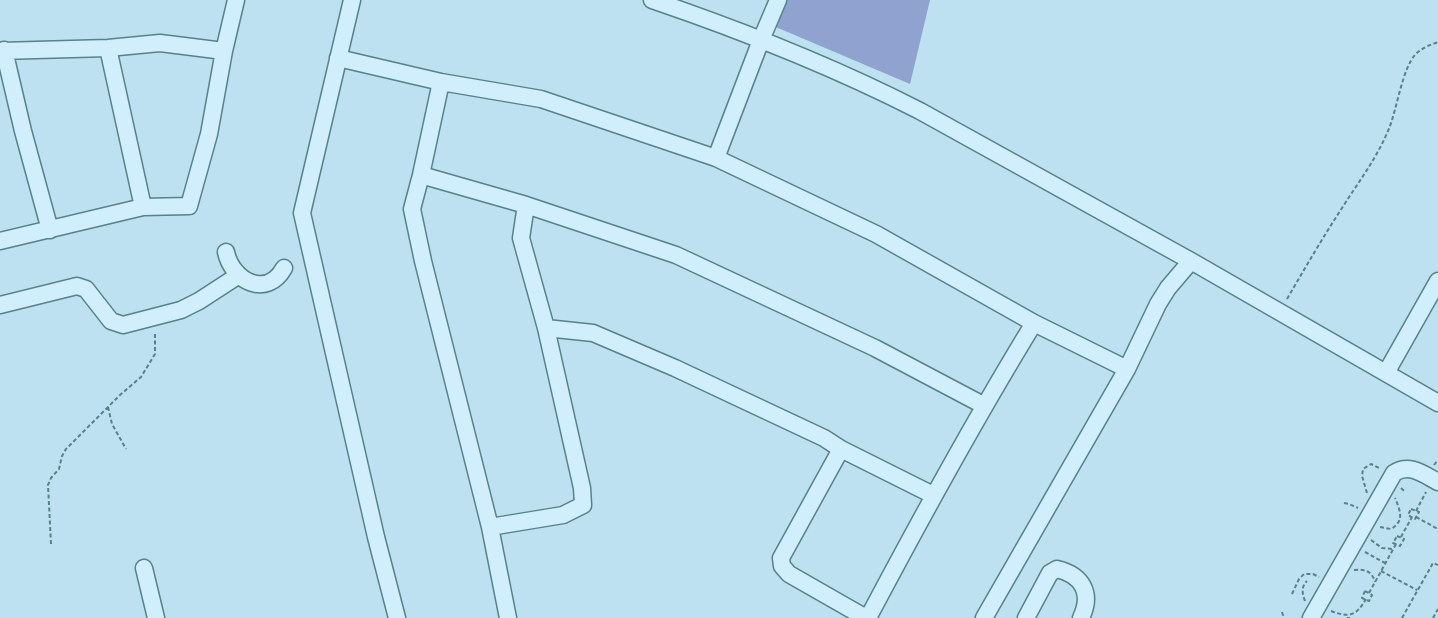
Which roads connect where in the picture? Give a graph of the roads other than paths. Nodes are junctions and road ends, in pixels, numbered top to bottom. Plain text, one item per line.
1 (236, 0) edge
2 (352, 0) edge
3 (652, 0) edge
4 (778, 0) edge
5 (761, 40) junction
6 (108, 48) junction
7 (2, 50) edge
8 (224, 51) junction
9 (338, 58) junction
10 (441, 82) junction
11 (716, 158) junction
12 (422, 175) junction
13 (526, 205) junction
14 (143, 207) junction
15 (50, 230) junction
16 (0, 241) edge
17 (226, 252) dead end
18 (1191, 261) junction
19 (284, 268) dead end
20 (238, 275) junction
21 (1438, 281) edge
22 (0, 305) edge
23 (1034, 323) junction
24 (546, 328) junction
25 (1127, 369) junction
26 (1386, 373) junction
27 (1438, 402) edge
28 (984, 405) junction
29 (841, 450) junction
30 (1432, 486) edge
31 (933, 495) junction
32 (490, 527) junction
33 (144, 568) dead end
34 (156, 618) edge
35 (397, 618) edge
36 (508, 618) edge
37 (867, 618) edge
38 (984, 618) edge
39 (1026, 618) edge
40 (1081, 618) edge
41 (1311, 618) edge

1 - 8 street
2 - 9 street
3 - 5 street
4 - 5 street
5 - 11 street
5 - 18 street
6 - 7 street
6 - 8 street
6 - 14 street
7 - 15 street
8 - 14 street
9 - 10 street
9 - 35 street
10 - 11 street
10 - 12 street
11 - 23 street
12 - 13 street
12 - 32 street
13 - 24 street
13 - 28 street
14 - 15 street
15 - 16 street
17 - 20 street
18 - 25 street
18 - 26 street
19 - 20 street
20 - 22 street
21 - 26 street
23 - 25 street
23 - 28 street
24 - 29 street
24 - 32 street
25 - 38 street
26 - 27 street
28 - 31 street
29 - 31 street
29 - 37 street
30 - 41 street
31 - 37 street
32 - 36 street
33 - 34 street
39 - 40 street

